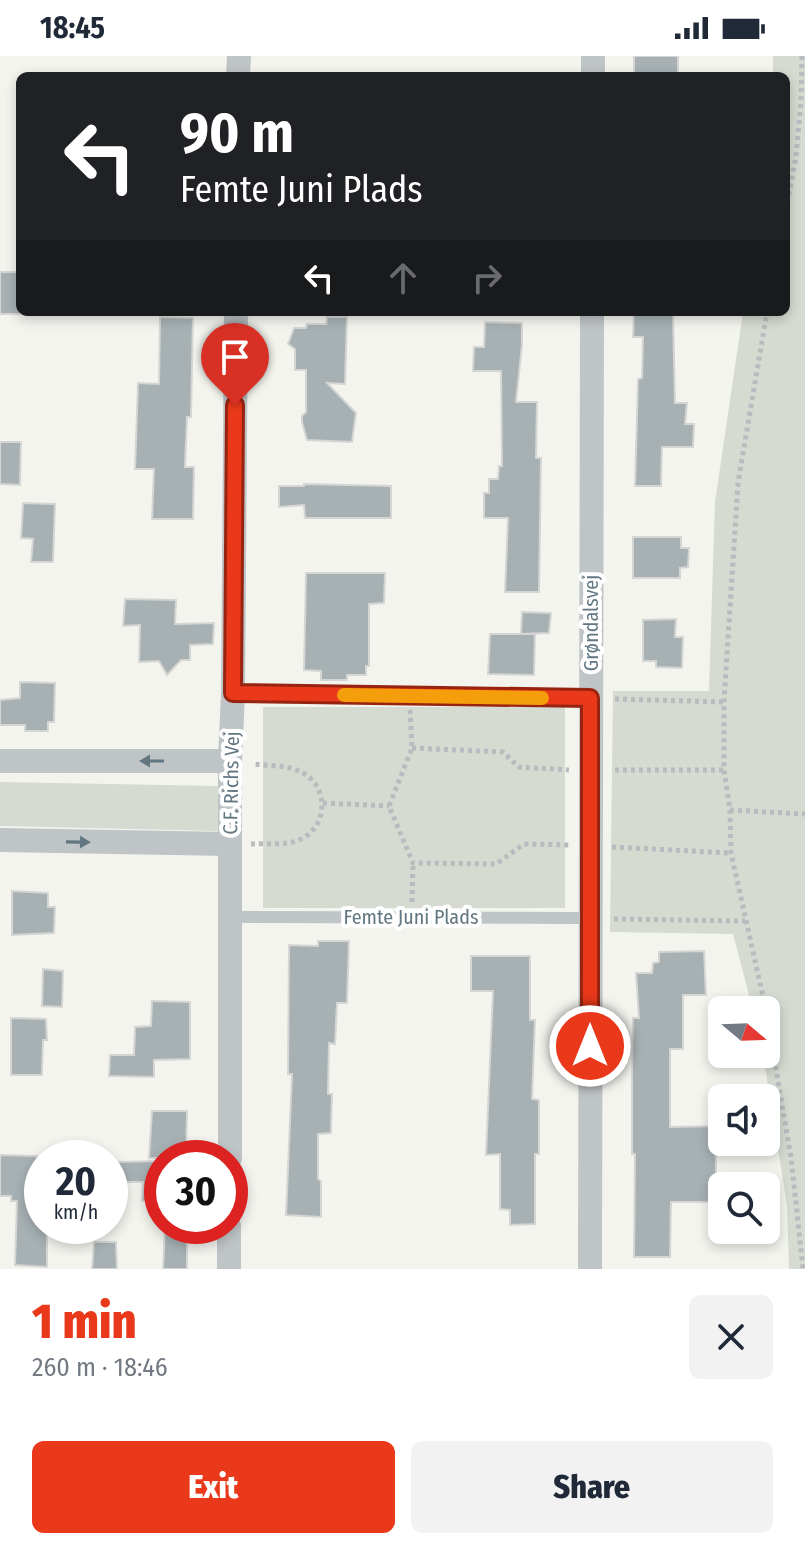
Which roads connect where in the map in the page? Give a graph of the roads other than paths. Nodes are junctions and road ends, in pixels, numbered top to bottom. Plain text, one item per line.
1 (236, 316) edge
2 (592, 316) edge
3 (233, 693) junction
4 (590, 698) junction
5 (0, 761) edge
6 (230, 761) junction
7 (0, 840) edge
8 (230, 844) junction
9 (231, 917) junction
10 (591, 918) junction
11 (230, 1140) edge
12 (229, 1244) edge
13 (229, 1269) edge
14 (590, 1269) edge

1 - 3 street, C.F. Richs Vej
2 - 4 street, Grøndalsvej
3 - 4 lane
3 - 6 street, C.F. Richs Vej
4 - 10 street, Grøndalsvej
6 -> 5 street
6 - 8 street, C.F. Richs Vej
7 -> 8 street
8 - 9 street, C.F. Richs Vej
9 - 10 lane, Femte Juni Plads
9 - 11 street, C.F. Richs Vej
10 - 14 street, Grøndalsvej
12 - 13 street

